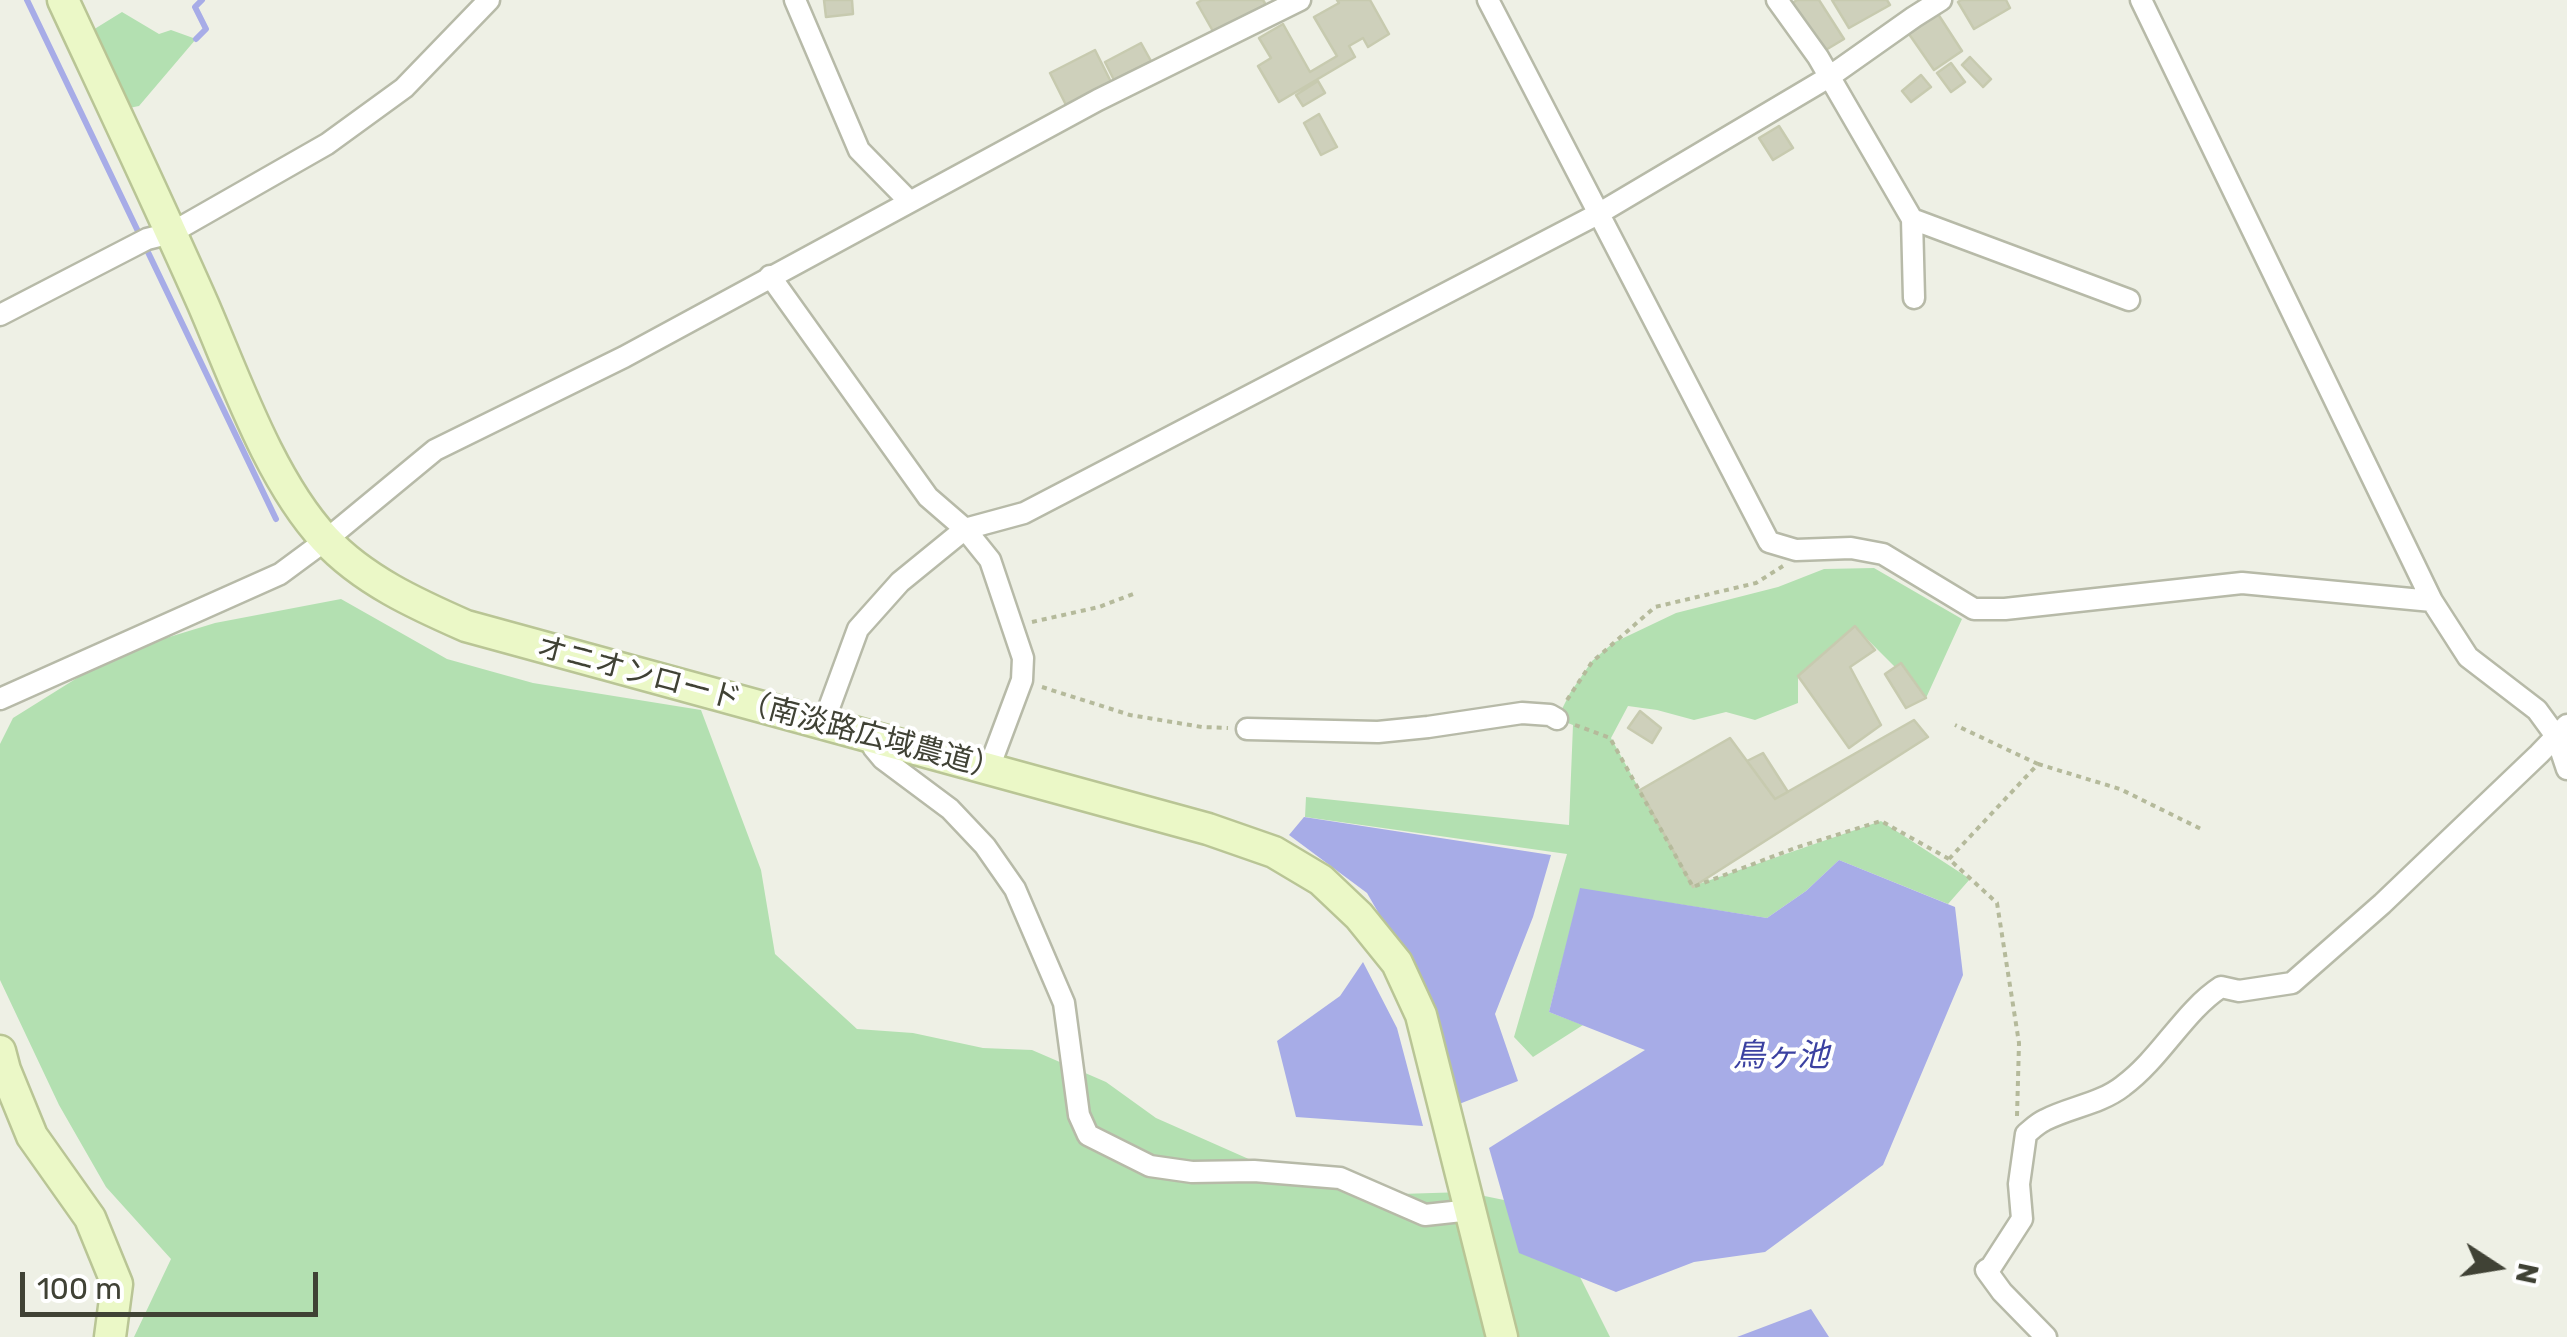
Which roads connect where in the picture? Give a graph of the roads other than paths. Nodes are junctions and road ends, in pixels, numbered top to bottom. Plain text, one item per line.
1 (63, 0) edge
2 (489, 0) edge
3 (795, 0) edge
4 (1300, 0) edge
5 (1488, 0) edge
6 (1777, 0) edge
7 (1941, 0) edge
8 (2142, 0) edge
9 (1830, 78) junction
10 (909, 201) junction
11 (1598, 214) junction
12 (1912, 218) junction
13 (151, 239) junction
14 (770, 276) junction
15 (1914, 298) dead end
16 (2129, 300) dead end
17 (0, 315) edge
18 (965, 529) junction
19 (326, 540) junction
20 (2432, 601) junction
21 (0, 699) edge
22 (1558, 719) road end
23 (823, 724) junction
24 (1247, 729) road end
25 (2562, 730) edge
26 (874, 737) junction
27 (989, 768) junction
28 (2567, 768) edge
29 (0, 1051) edge
30 (1471, 1210) junction
31 (110, 1337) edge
32 (1502, 1337) edge
33 (2046, 1337) edge

1 - 13 street, オニオンロード（南淡路広域農道）
2 - 13 street
3 - 10 street
4 - 10 street
5 - 11 street
6 - 9 street
7 - 9 street
8 - 20 street
9 - 11 street
9 - 12 street
10 - 14 street
11 - 18 street
11 - 20 street
12 - 15 street
12 - 16 street
13 - 17 street
13 - 19 street, オニオンロード（南淡路広域農道）
14 - 18 street
14 - 19 street
18 - 23 street
18 - 27 street
19 - 21 street
19 - 23 street, オニオンロード（南淡路広域農道）
20 - 25 street
22 - 24 street
23 - 26 street, オニオンロード（南淡路広域農道）
25 - 28 street
25 - 33 street
26 - 27 street, オニオンロード（南淡路広域農道）
26 - 30 street
27 - 30 street, オニオンロード（南淡路広域農道）
29 - 31 street
30 - 32 street, オニオンロード（南淡路広域農道）

